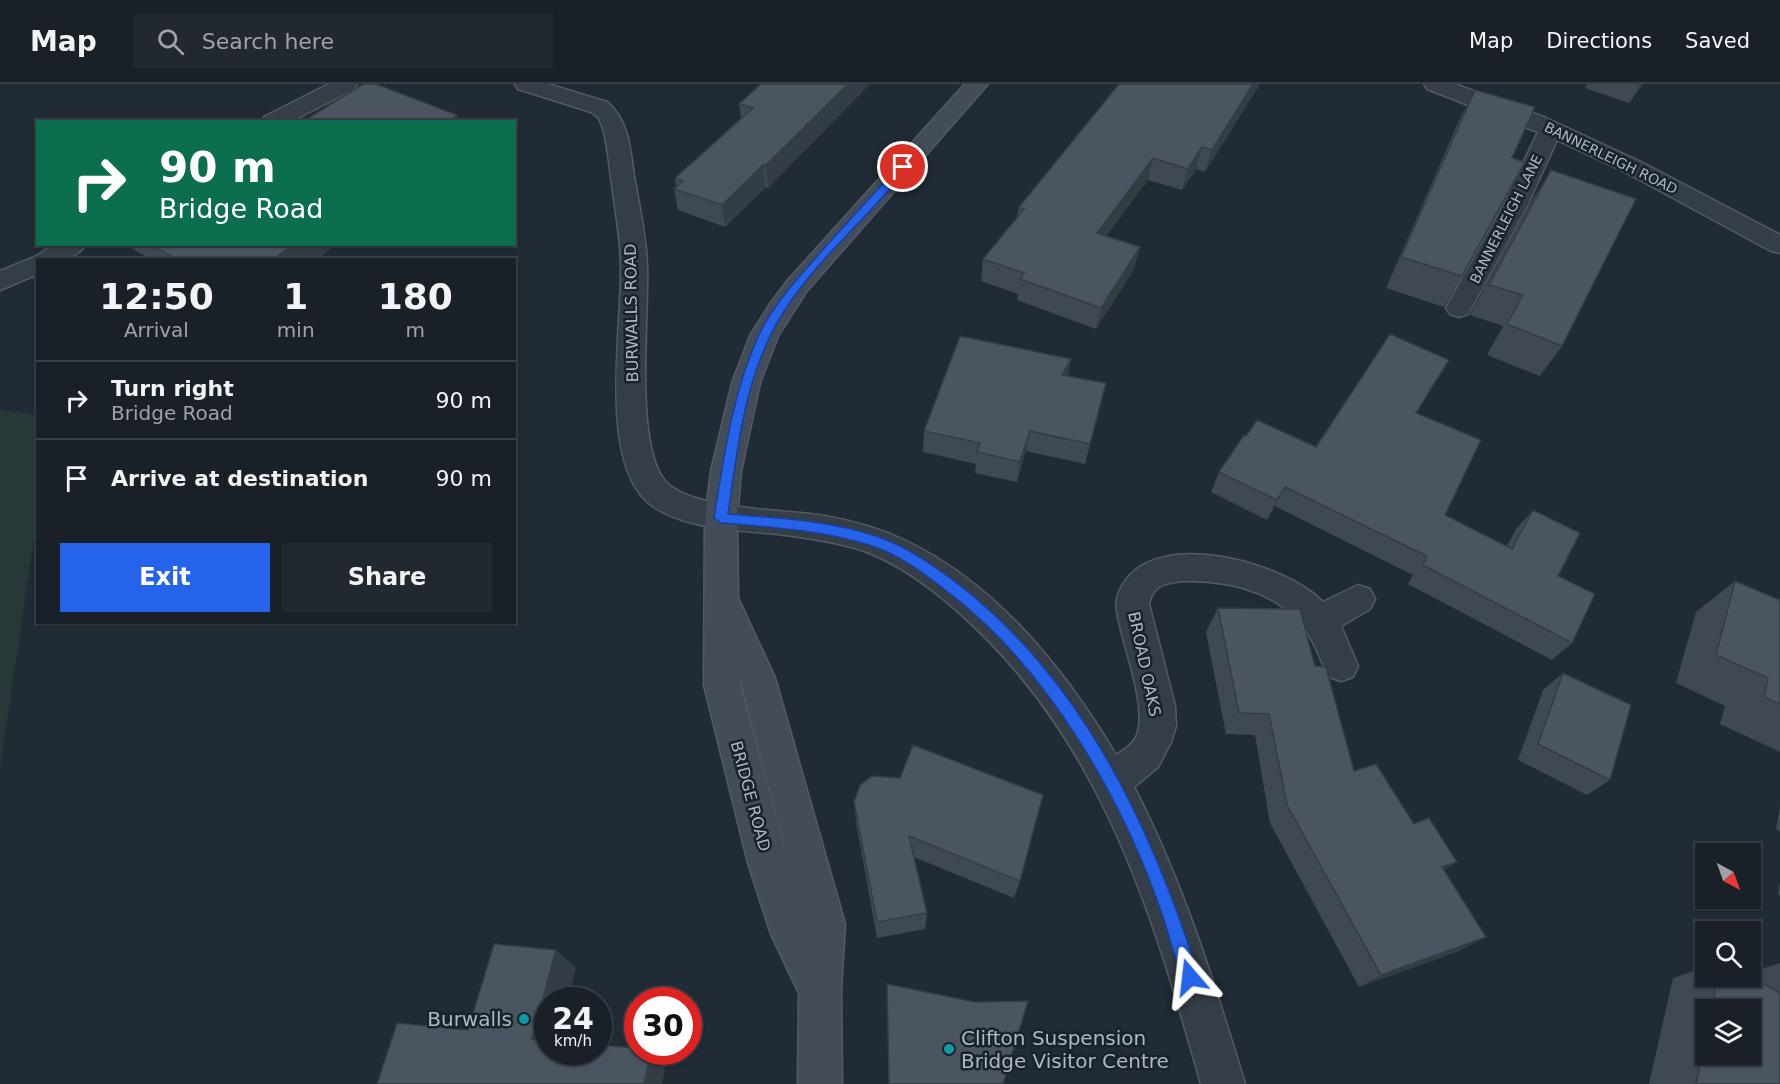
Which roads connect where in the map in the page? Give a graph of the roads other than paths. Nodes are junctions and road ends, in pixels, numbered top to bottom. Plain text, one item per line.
1 (346, 84) edge
2 (526, 84) edge
3 (977, 84) edge
4 (1436, 84) edge
5 (276, 120) edge
6 (1551, 129) junction
7 (1780, 245) edge
8 (71, 246) edge
9 (50, 258) edge
10 (36, 265) edge
11 (0, 281) edge
12 (1459, 308) edge
13 (721, 518) junction
14 (1358, 599) dead end
15 (1320, 621) junction
16 (1341, 666) dead end
17 (1112, 782) junction
18 (821, 1077) edge
19 (1223, 1084) edge

1 - 5 street
2 - 13 street, BURWALLS ROAD
3 - 13 main road, BRIDGE ROAD
4 - 6 street, BANNERLEIGH ROAD
6 - 7 street, BANNERLEIGH ROAD
6 - 12 street, BANNERLEIGH LANE
8 - 9 street
10 - 11 street
13 - 17 street, BURWALLS ROAD
13 - 18 main road, BRIDGE ROAD
14 - 15 street
15 - 16 street, BROAD OAKS
15 - 17 street, BROAD OAKS
17 - 19 street, BURWALLS ROAD

